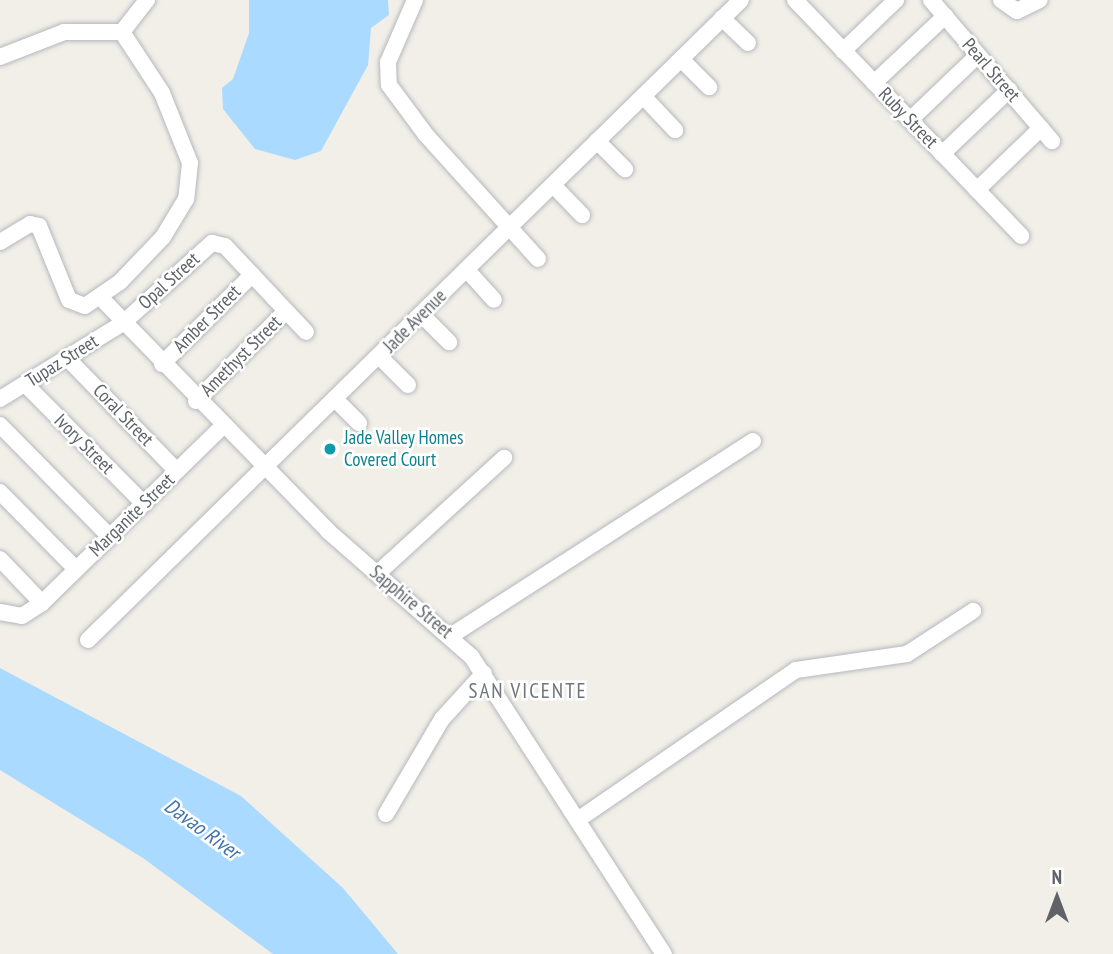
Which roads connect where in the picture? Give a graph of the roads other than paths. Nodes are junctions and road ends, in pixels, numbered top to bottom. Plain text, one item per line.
1 (147, 0) edge
2 (415, 0) edge
3 (741, 0) edge
4 (896, 0) edge
5 (931, 0) edge
6 (1001, 0) edge
7 (1040, 0) edge
8 (804, 3) edge
9 (945, 16) junction
10 (722, 18) junction
11 (122, 32) junction
12 (748, 43) dead end
13 (843, 51) junction
14 (978, 55) junction
15 (0, 57) edge
16 (681, 59) junction
17 (874, 83) junction
18 (709, 86) dead end
19 (1009, 90) junction
20 (643, 96) junction
21 (910, 120) junction
22 (675, 130) dead end
23 (597, 141) junction
24 (942, 154) junction
25 (625, 169) dead end
26 (553, 185) junction
27 (977, 190) junction
28 (582, 215) dead end
29 (509, 228) junction
30 (1021, 236) dead end
31 (0, 242) edge
32 (538, 259) dead end
33 (467, 270) junction
34 (252, 275) junction
35 (100, 297) junction
36 (494, 300) dead end
37 (286, 311) junction
38 (421, 314) junction
39 (123, 323) junction
40 (306, 332) dead end
41 (450, 342) dead end
42 (379, 356) junction
43 (68, 359) junction
44 (162, 364) junction
45 (25, 384) junction
46 (408, 385) dead end
47 (0, 399) edge
48 (335, 399) junction
49 (196, 401) junction
50 (359, 423) dead end
51 (0, 425) edge
52 (222, 427) junction
53 (753, 441) dead end
54 (504, 458) dead end
55 (266, 468) junction
56 (177, 471) junction
57 (0, 492) edge
58 (144, 503) junction
59 (110, 537) junction
60 (0, 559) edge
61 (76, 569) junction
62 (378, 573) junction
63 (42, 603) junction
64 (973, 611) dead end
65 (0, 612) edge
66 (452, 635) junction
67 (88, 640) dead end
68 (484, 673) junction
69 (386, 814) dead end
70 (579, 819) junction
71 (664, 954) edge

1 - 11 street
2 - 29 street
3 - 10 street, Jade Avenue
4 - 13 street
5 - 9 street, Pearl Street
6 - 7 street
8 - 13 street, Ruby Street
9 - 14 street, Pearl Street
9 - 17 street
10 - 12 street
10 - 16 street, Jade Avenue
11 - 15 street
11 - 35 street
13 - 17 street, Ruby Street
14 - 19 street, Pearl Street
14 - 21 street
16 - 18 street
16 - 20 street, Jade Avenue
17 - 21 street, Ruby Street
19 - 24 street
19 - 27 street, Pearl Street
20 - 22 street
20 - 23 street, Jade Avenue
21 - 24 street, Ruby Street
23 - 25 street
23 - 26 street, Jade Avenue
24 - 27 street, Ruby Street
26 - 28 street
26 - 29 street, Jade Avenue
27 - 30 street, Ruby Street
29 - 32 street
29 - 33 street, Jade Avenue
31 - 35 street
33 - 36 street
33 - 38 street, Jade Avenue
34 - 37 street
34 - 39 street, Opal Street
34 - 44 street, Amber Street
35 - 39 street, Sapphire Street
37 - 40 street
37 - 49 street, Amethyst Street
38 - 41 street
38 - 42 street, Jade Avenue
39 - 43 street, Tupaz Street
39 - 44 street, Sapphire Street
42 - 46 street
42 - 48 street, Jade Avenue
43 - 45 street, Tupaz Street
43 - 56 street, Coral Street
44 - 49 street, Sapphire Street
45 - 47 street, Tupaz Street
45 - 58 street, Ivory Street
48 - 50 street
48 - 55 street, Jade Avenue
49 - 52 street, Sapphire Street
51 - 59 street
52 - 55 street, Sapphire Street
52 - 56 street, Marganite Street
53 - 66 street
54 - 62 street
55 - 62 street, Sapphire Street
55 - 67 street, Jade Avenue
56 - 58 street, Marganite Street
57 - 61 street
58 - 59 street, Marganite Street
59 - 61 street, Marganite Street
60 - 63 street
61 - 63 street, Marganite Street
62 - 66 street, Sapphire Street
63 - 65 street
64 - 70 street
66 - 68 street, Sapphire Street
68 - 69 street
68 - 70 street, Sapphire Street
70 - 71 street, Sapphire Street

